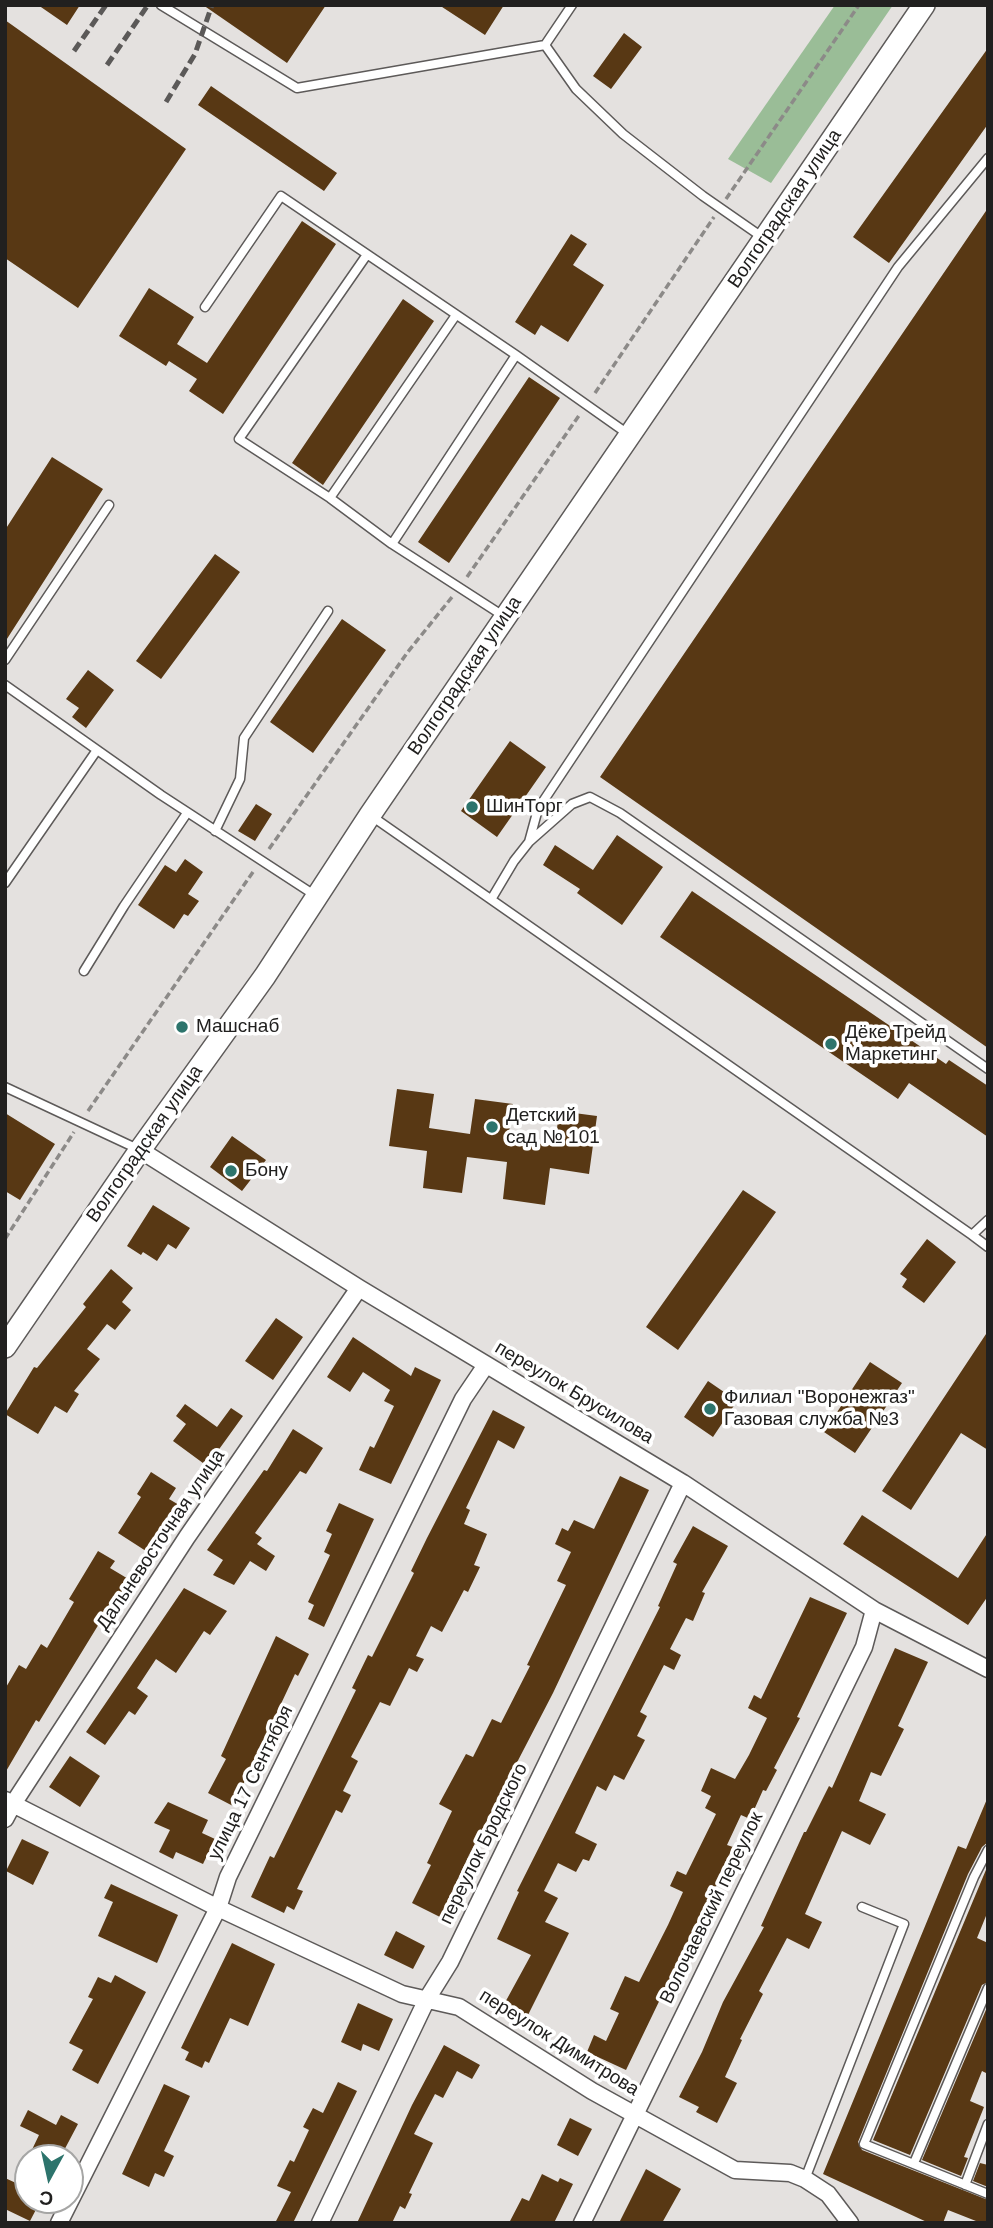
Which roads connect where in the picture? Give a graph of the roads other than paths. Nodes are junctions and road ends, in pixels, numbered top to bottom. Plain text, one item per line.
1 (161, 5) edge
2 (572, 5) edge
3 (924, 5) edge
4 (545, 45) junction
5 (988, 158) edge
6 (765, 239) junction
7 (366, 256) junction
8 (205, 307) dead end
9 (456, 315) junction
10 (516, 355) junction
11 (630, 436) junction
12 (330, 498) junction
13 (109, 505) dead end
14 (392, 544) junction
15 (328, 611) dead end
16 (505, 617) junction
17 (5, 660) edge
18 (5, 685) edge
19 (97, 750) junction
20 (187, 813) junction
21 (370, 815) junction
22 (215, 831) junction
23 (529, 842) junction
24 (5, 883) edge
25 (316, 896) junction
26 (492, 898) junction
27 (84, 971) dead end
28 (988, 1069) edge
29 (5, 1087) edge
30 (140, 1150) junction
31 (988, 1220) edge
32 (972, 1235) junction
33 (988, 1247) edge
34 (359, 1288) junction
35 (5, 1347) edge
36 (486, 1365) junction
37 (683, 1483) junction
38 (874, 1610) junction
39 (988, 1669) edge
40 (9, 1802) edge
41 (5, 1819) edge
42 (988, 1850) edge
43 (862, 1907) dead end
44 (218, 1908) junction
45 (988, 1988) edge
46 (427, 1999) junction
47 (634, 2114) junction
48 (988, 2124) edge
49 (914, 2163) junction
50 (805, 2179) junction
51 (965, 2185) junction
52 (988, 2194) edge
53 (59, 2223) edge
54 (320, 2223) edge
55 (582, 2223) edge
56 (850, 2223) edge

1 - 4 lane
2 - 4 lane
3 - 6 main road, Волгоградская улица
4 - 6 lane
5 - 23 lane
6 - 11 main road, Волгоградская улица
7 - 8 lane
7 - 9 lane
7 - 12 lane
9 - 10 lane
9 - 12 lane
10 - 11 lane
10 - 14 lane
11 - 16 main road, Волгоградская улица
12 - 14 lane
13 - 17 lane
14 - 16 lane
15 - 22 lane
16 - 21 main road, Волгоградская улица
18 - 19 lane
19 - 20 lane
19 - 24 lane
20 - 22 lane
20 - 27 lane
21 - 25 main road, Волгоградская улица
21 - 26 lane
22 - 25 lane
23 - 26 lane
23 - 28 lane
25 - 30 main road, Волгоградская улица
26 - 32 lane
29 - 30 lane
30 - 34 street, переулок Брусилова
30 - 35 main road, Волгоградская улица
31 - 32 lane
32 - 33 lane
34 - 36 street, переулок Брусилова
34 - 40 street, Дальневосточная улица
36 - 37 street, переулок Брусилова
36 - 44 street, улица 17 Сентября
37 - 38 street, переулок Брусилова
37 - 46 street, переулок Бродского
38 - 39 street, переулок Брусилова
38 - 47 street, Волочаевский переулок
40 - 41 street, Дальневосточная улица
40 - 44 street, переулок Димитрова
42 - 49 lane
43 - 50 lane
44 - 46 street, переулок Димитрова
44 - 53 street, улица 17 Сентября
45 - 49 lane
46 - 47 street, переулок Димитрова
46 - 54 street, переулок Бродского
47 - 50 street, переулок Димитрова
47 - 55 street, Волочаевский переулок
48 - 51 lane
49 - 51 lane
50 - 56 street, переулок Димитрова
51 - 52 lane

